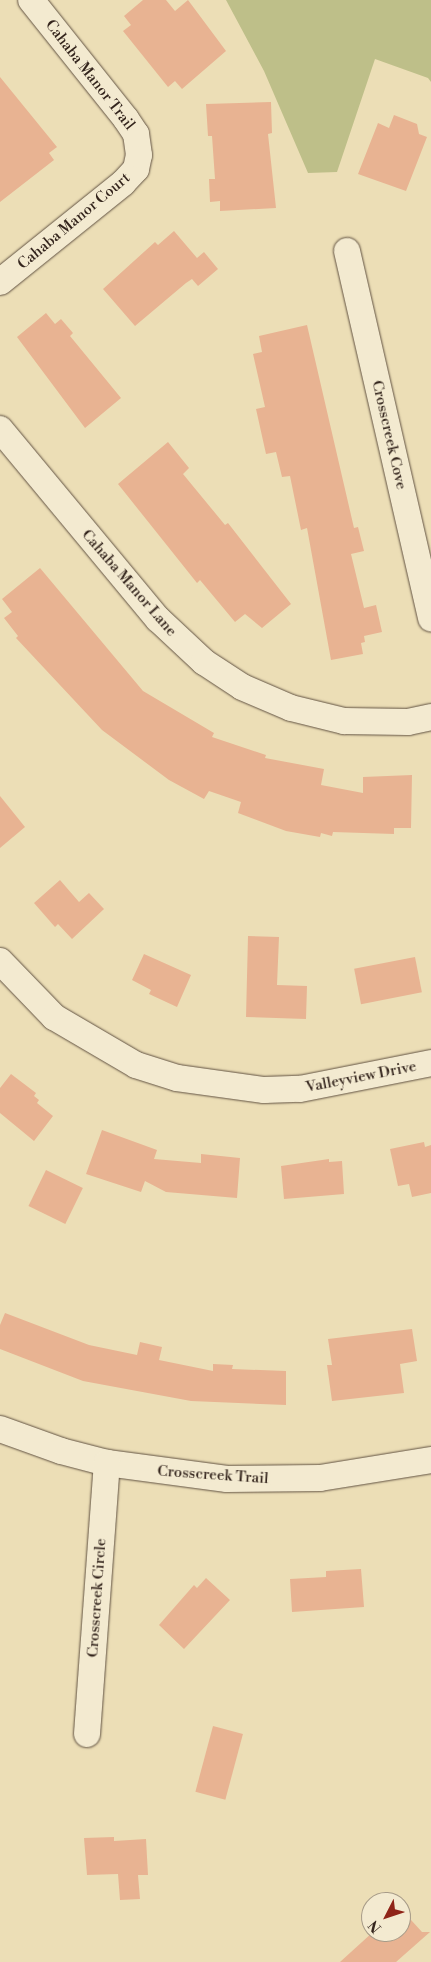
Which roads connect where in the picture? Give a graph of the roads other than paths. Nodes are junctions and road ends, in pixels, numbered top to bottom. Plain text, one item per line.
1 (31, 0) edge
2 (139, 155) joint
3 (347, 251) dead end
4 (0, 282) edge
5 (0, 429) edge
6 (431, 619) edge
7 (431, 717) edge
8 (0, 961) edge
9 (431, 1063) edge
10 (0, 1429) edge
11 (431, 1460) edge
12 (108, 1463) junction
13 (87, 1734) dead end

1 - 2 street, Cahaba Manor Trail
2 - 4 street, Cahaba Manor Court
3 - 6 street, Crosscreek Cove
5 - 7 street, Cahaba Manor Lane
8 - 9 street, Valleyview Drive
10 - 12 street, Crosscreek Trail
11 - 12 street, Crosscreek Trail
12 - 13 street, Crosscreek Circle

